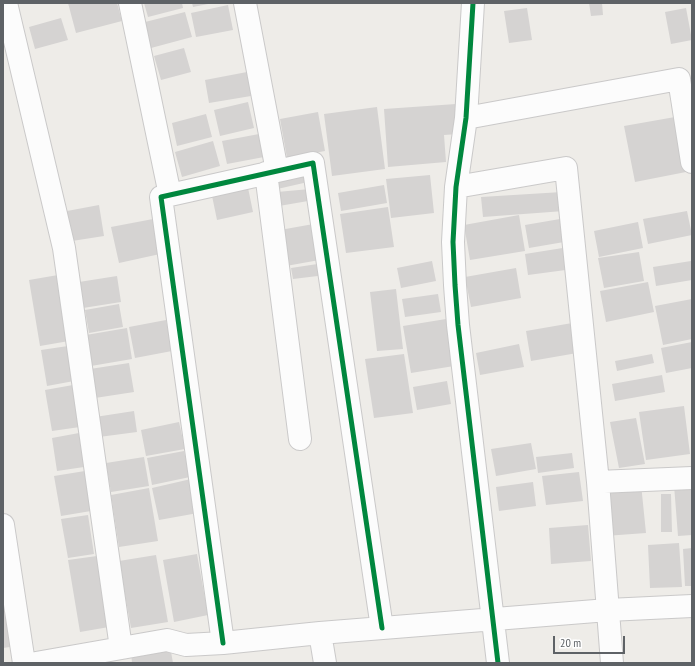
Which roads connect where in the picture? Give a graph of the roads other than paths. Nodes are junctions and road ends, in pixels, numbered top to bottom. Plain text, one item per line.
1 (6, 3) edge
2 (130, 3) edge
3 (245, 3) edge
4 (473, 3) edge
5 (466, 118) junction
6 (692, 162) edge
7 (272, 172) junction
8 (456, 187) junction
9 (170, 194) junction
10 (300, 439) dead end
11 (692, 478) edge
12 (598, 482) junction
13 (3, 525) edge
14 (692, 606) edge
15 (608, 610) junction
16 (493, 619) junction
17 (382, 628) junction
18 (320, 633) junction
19 (223, 643) junction
20 (121, 648) junction
21 (187, 654) edge
22 (71, 660) edge
23 (24, 663) edge
24 (36, 663) edge
25 (325, 663) edge
26 (498, 663) edge
27 (612, 663) edge

1 - 20 street
2 - 9 street
3 - 7 street
4 - 5 street
5 - 6 street
5 - 8 street
7 - 9 street
7 - 10 street
7 - 17 street
8 - 12 street
8 - 16 street
9 - 19 street
11 - 12 street
12 - 15 street
13 - 23 street
14 - 15 street
15 - 16 street
15 - 27 street
16 - 17 street
16 - 26 street
17 - 18 street
18 - 19 street
18 - 25 street
19 - 21 street
20 - 21 street
20 - 22 street
22 - 24 street

